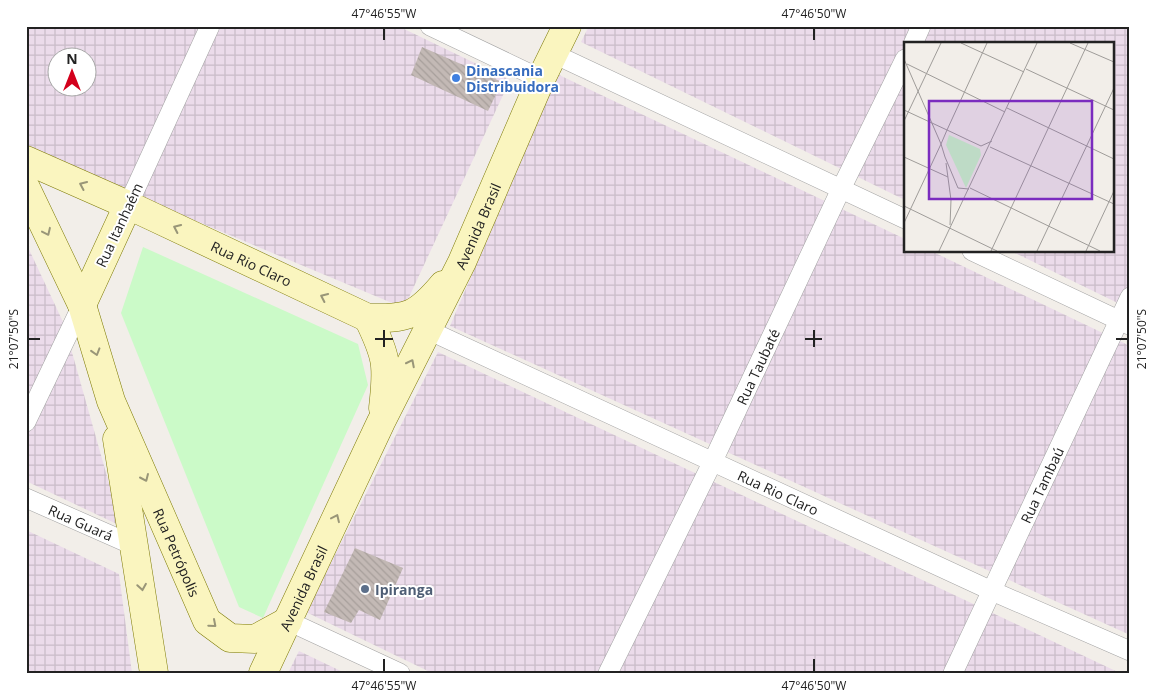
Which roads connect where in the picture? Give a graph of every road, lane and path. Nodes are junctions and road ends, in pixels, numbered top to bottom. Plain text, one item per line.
1 (210, 26) edge
2 (430, 26) edge
3 (568, 26) edge
4 (921, 26) edge
5 (913, 42) edge
6 (554, 54) junction
7 (904, 61) edge
8 (541, 79) junction
9 (26, 160) edge
10 (26, 188) edge
11 (840, 189) junction
12 (128, 205) junction
13 (904, 220) edge
14 (974, 252) edge
15 (462, 262) junction
16 (1130, 297) edge
17 (82, 305) junction
18 (368, 318) junction
19 (1124, 323) edge
20 (428, 330) junction
21 (111, 401) junction
22 (26, 422) edge
23 (381, 422) junction
24 (712, 463) junction
25 (26, 498) edge
26 (135, 546) junction
27 (992, 591) junction
28 (288, 621) junction
29 (1130, 651) edge
30 (154, 673) edge
31 (263, 673) edge
32 (400, 673) edge
33 (608, 673) edge
34 (953, 673) edge

1 - 12 street, Rua Itanhaém
2 - 8 street
3 - 6 main road, Avenida Brasil
4 - 5 street
6 - 8 main road, Avenida Brasil
6 - 11 street
7 - 11 street, Rua Taubaté
8 - 15 main road, Avenida Brasil
12 -> 9 main road, Rua Rio Claro
10 -> 17 main road, Rua Petrópolis
11 - 13 street
11 - 24 street, Rua Taubaté
12 - 17 main road, Rua Itanhaém
18 -> 12 main road, Rua Rio Claro
14 - 19 street
15 - 18 main road, Rua Rio Claro
15 - 20 main road, Avenida Brasil
16 - 19 street, Rua Tambaú
17 -> 21 main road, Rua Petrópolis
17 - 22 street, Rua Itanhaém
18 - 23 main road, Avenida Brasil
19 - 27 street, Rua Tambaú
23 -> 20 main road, Avenida Brasil
20 - 24 street, Rua Rio Claro
21 - 26 main road, Rua Petrópolis
21 -> 28 main road, Rua Petrópolis
28 -> 23 main road, Avenida Brasil
24 - 27 street, Rua Rio Claro
24 - 33 street, Rua Taubaté
25 - 26 street, Rua Guará
26 -> 30 main road, Rua Petrópolis
27 - 29 street, Rua Rio Claro
27 - 34 street, Rua Tambaú
28 - 31 main road, Avenida Brasil
28 - 32 street

